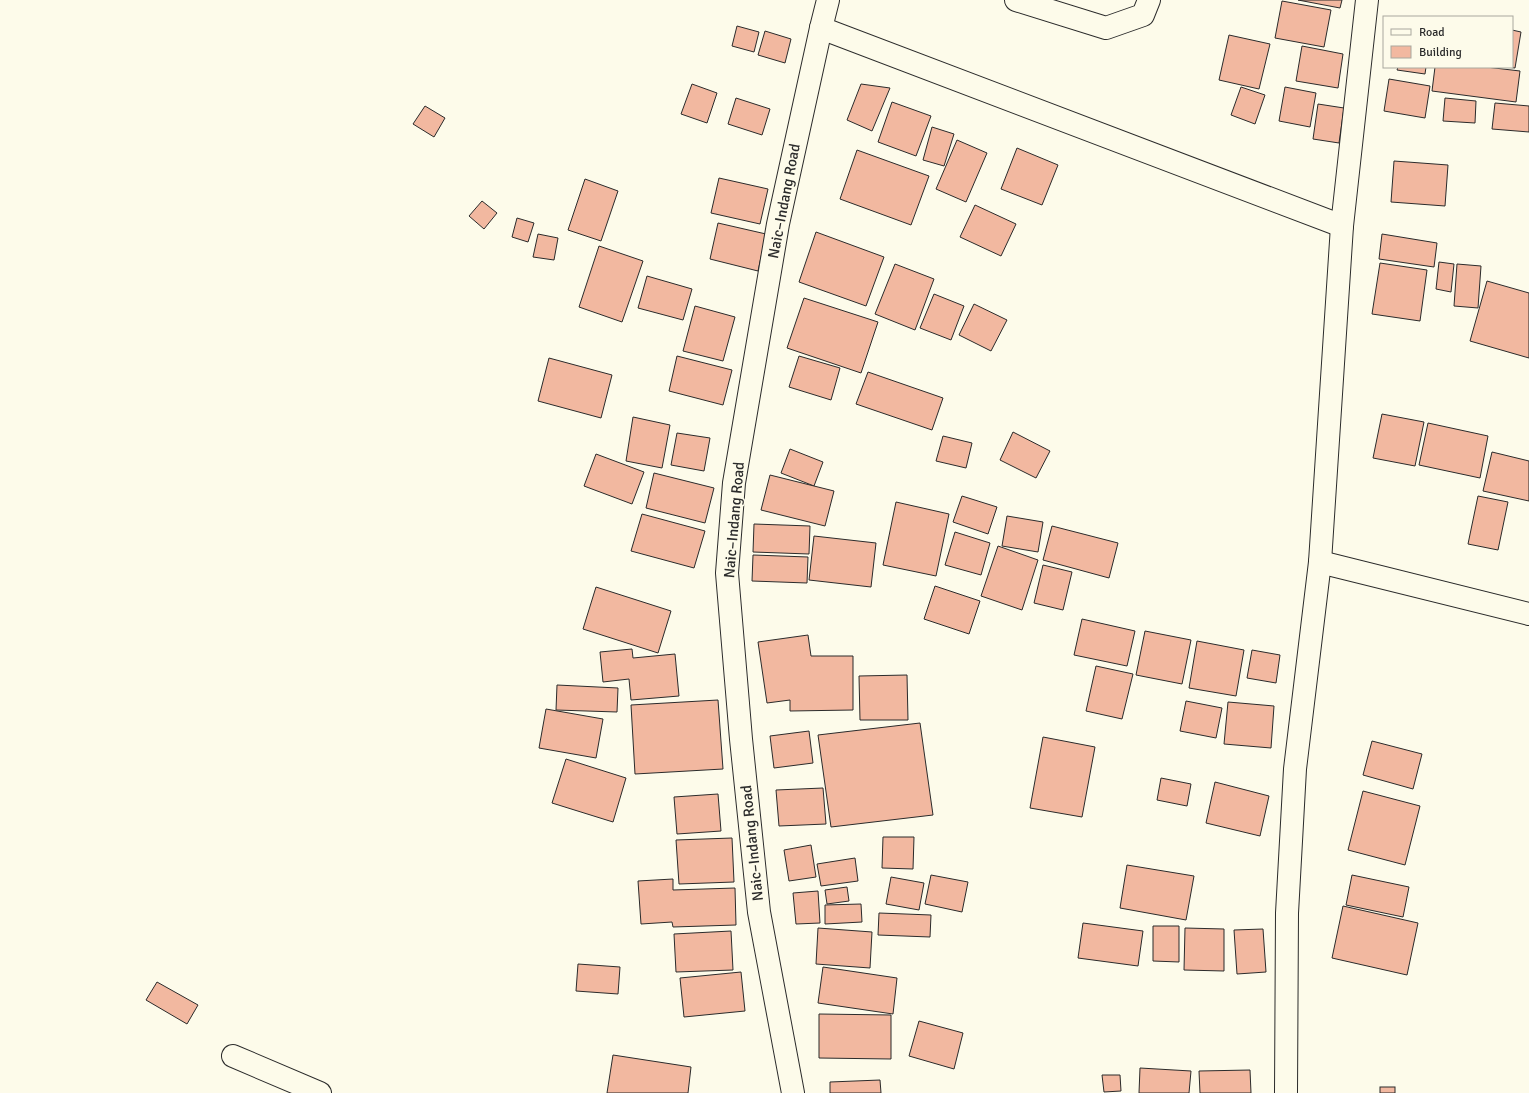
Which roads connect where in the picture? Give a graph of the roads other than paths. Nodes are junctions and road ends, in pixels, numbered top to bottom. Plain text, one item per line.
1 (828, 0) edge
2 (1016, 0) edge
3 (1149, 0) edge
4 (1368, 0) edge
5 (821, 28) junction
6 (1342, 226) junction
7 (1320, 562) junction
8 (1529, 614) edge
9 (233, 1056) dead end
10 (320, 1093) edge
11 (793, 1093) edge
12 (1286, 1093) edge

1 - 5 street, Naic–Indang Road
2 - 3 street
4 - 6 street
5 - 6 street
5 - 11 street, Naic–Indang Road
6 - 7 street
7 - 8 street
7 - 12 street
9 - 10 street

